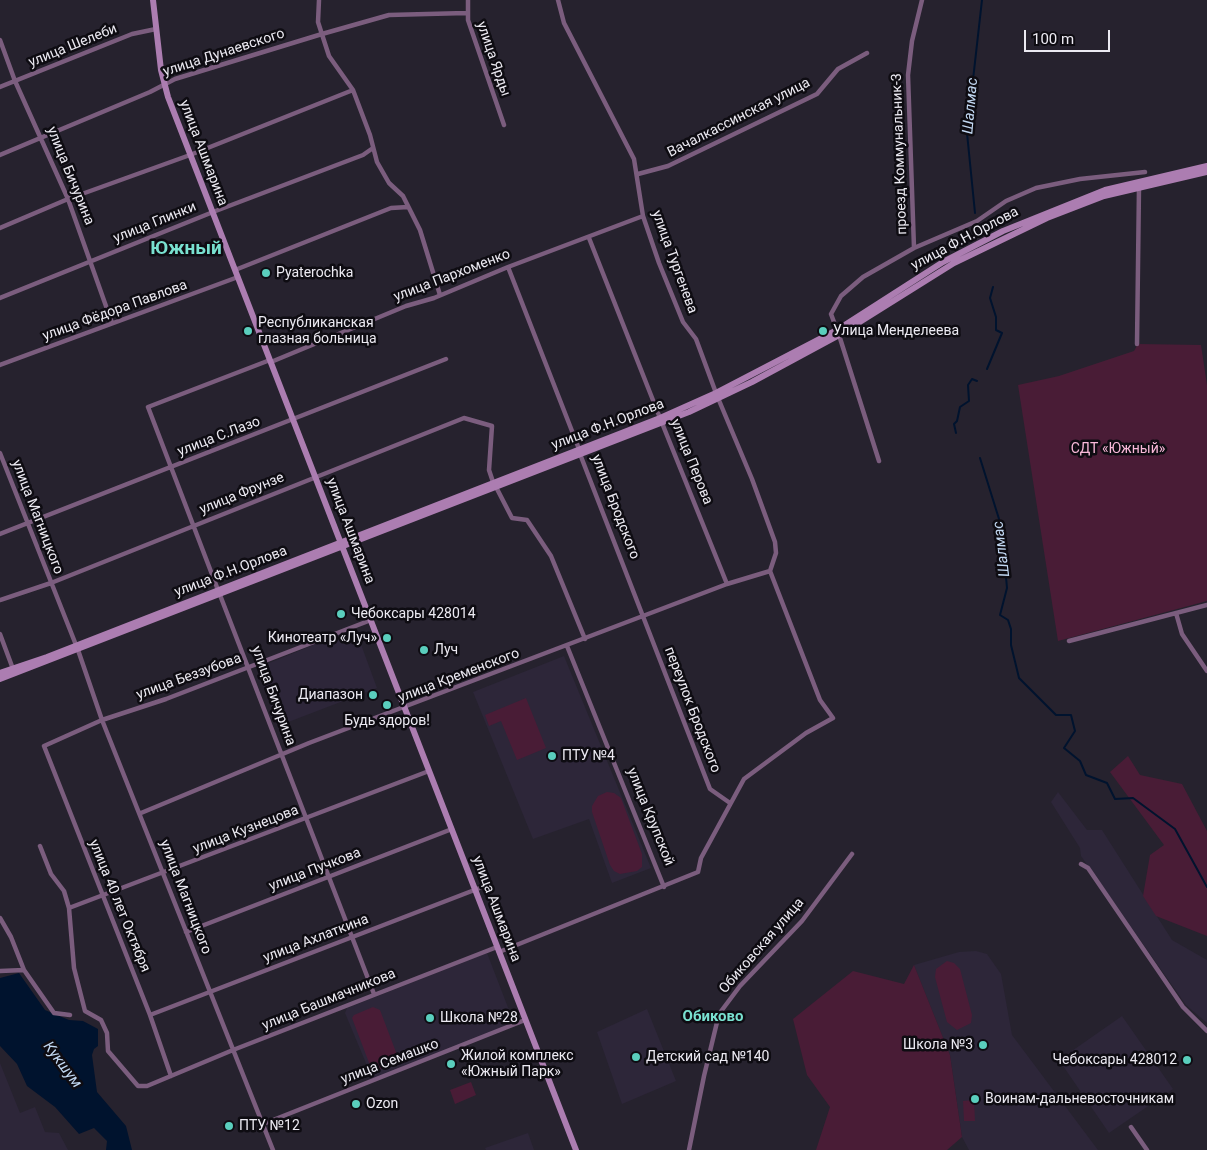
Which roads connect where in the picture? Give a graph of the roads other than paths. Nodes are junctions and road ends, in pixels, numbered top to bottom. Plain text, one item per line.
1 (153, 0) edge
2 (319, 0) edge
3 (468, 0) edge
4 (558, 0) edge
5 (922, 0) edge
6 (466, 13) junction
7 (156, 29) junction
8 (322, 34) junction
9 (0, 40) edge
10 (867, 53) dead end
11 (16, 81) junction
12 (164, 84) junction
13 (0, 87) edge
14 (353, 90) junction
15 (504, 125) dead end
16 (42, 139) junction
17 (373, 148) junction
18 (190, 154) junction
19 (0, 155) edge
20 (1207, 166) edge
21 (1145, 172) dead end
22 (1207, 172) edge
23 (638, 174) junction
24 (1147, 182) junction
25 (1139, 184) junction
26 (68, 199) junction
27 (408, 207) junction
28 (212, 212) junction
29 (643, 216) junction
30 (0, 228) edge
31 (589, 238) junction
32 (914, 248) junction
33 (90, 262) junction
34 (508, 266) junction
35 (236, 274) junction
36 (440, 295) junction
37 (0, 298) edge
38 (112, 323) junction
39 (838, 332) junction
40 (1137, 344) dead end
41 (446, 359) dead end
42 (270, 361) junction
43 (0, 365) edge
44 (717, 396) junction
45 (148, 407) joint
46 (293, 419) junction
47 (661, 421) junction
48 (580, 452) junction
49 (0, 453) edge
50 (879, 461) dead end
51 (171, 468) junction
52 (315, 476) junction
53 (495, 485) junction
54 (28, 522) junction
55 (192, 526) junction
56 (0, 534) edge
57 (342, 545) junction
58 (770, 571) junction
59 (51, 583) junction
60 (727, 584) junction
61 (219, 592) junction
62 (0, 600) edge
63 (1207, 605) edge
64 (1176, 613) junction
65 (644, 616) junction
66 (371, 620) junction
67 (0, 634) edge
68 (585, 639) junction
69 (1070, 640) dead end
70 (567, 646) junction
71 (77, 648) junction
72 (250, 667) junction
73 (13, 669) junction
74 (1207, 671) edge
75 (0, 673) edge
76 (0, 679) edge
77 (405, 708) junction
78 (102, 720) junction
79 (44, 746) joint
80 (282, 756) junction
81 (430, 772) junction
82 (730, 803) junction
83 (141, 813) junction
84 (307, 818) junction
85 (452, 829) junction
86 (40, 846) dead end
87 (852, 854) dead end
88 (1080, 864) dead end
89 (162, 873) junction
90 (329, 877) junction
91 (490, 884) dead end
92 (664, 886) junction
93 (475, 890) junction
94 (103, 896) junction
95 (69, 908) junction
96 (0, 918) edge
97 (186, 932) junction
98 (354, 936) junction
99 (498, 949) junction
100 (24, 970) junction
101 (0, 971) edge
102 (210, 992) junction
103 (374, 994) junction
104 (150, 1014) junction
105 (70, 1015) dead end
106 (525, 1020) junction
107 (1207, 1031) edge
108 (233, 1050) junction
109 (171, 1076) junction
110 (263, 1124) junction
111 (1131, 1126) dead end
112 (273, 1150) edge
113 (576, 1150) edge
114 (689, 1150) edge
115 (1147, 1150) edge

1 - 7 street, улица Ашмарина
2 - 8 street
3 - 6 street, улица Ярды
4 - 23 street, улица Тургенева
5 - 32 street, проезд Коммунальник-3
6 - 8 street, улица Дунаевского
6 - 15 street, улица Ярды
7 - 11 street, улица Шелеби
7 - 12 street, улица Ашмарина
8 - 12 street, улица Дунаевского
8 - 14 street
9 - 11 street, улица Бичурина
10 - 23 street, Вачалкассинская улица
11 - 13 street, улица Шелеби
11 - 16 street, улица Бичурина
12 - 16 street, улица Дунаевского
12 - 18 street, улица Ашмарина
14 - 17 street
14 - 18 street
16 - 19 street, улица Дунаевского
16 - 26 street, улица Бичурина
17 - 27 street
17 - 28 street, улица Глинки
18 - 26 street
18 - 28 street, улица Ашмарина
20 - 24 street, улица Ф.Н.Орлова
21 - 32 street
22 - 24 street, улица Ф.Н.Орлова
23 - 29 street, улица Тургенева
24 - 25 street, улица Ф.Н.Орлова
25 - 39 street, улица Ф.Н.Орлова
25 - 40 street
26 - 30 street
26 - 33 street, улица Бичурина
27 - 35 street, улица Фёдора Павлова
27 - 36 street
28 - 33 street, улица Глинки
28 - 35 street, улица Ашмарина
29 - 31 street, улица Пархоменко
29 - 44 street, улица Тургенева
31 - 34 street, улица Пархоменко
31 - 47 street, улица Перова
32 - 39 street
33 - 37 street, улица Глинки
33 - 38 street, улица Бичурина
34 - 36 street, улица Пархоменко
34 - 48 street, улица Бродского
35 - 38 street, улица Фёдора Павлова
35 - 42 street, улица Ашмарина
36 - 42 street, улица Пархоменко
38 - 43 street, улица Фёдора Павлова
39 - 44 street, улица Ф.Н.Орлова
39 - 50 street
41 - 46 street, улица С.Лазо
42 - 45 street, улица Пархоменко
42 - 46 street, улица Ашмарина
44 - 47 street, улица Ф.Н.Орлова
44 - 58 street, улица Тургенева
45 - 51 street, улица Бичурина
46 - 51 street, улица С.Лазо
46 - 52 street, улица Ашмарина
47 - 48 street, улица Ф.Н.Орлова
47 - 60 street, улица Перова
48 - 53 street, улица Ф.Н.Орлова
48 - 65 street, улица Бродского
49 - 54 street, улица Магницкого
51 - 54 street, улица С.Лазо
51 - 55 street, улица Бичурина
52 - 53 street, улица Фрунзе
52 - 55 street, улица Фрунзе
52 - 57 street, улица Ашмарина
53 - 57 street, улица Ф.Н.Орлова
53 - 68 street
54 - 56 street, улица С.Лазо
54 - 59 street, улица Магницкого
55 - 59 street, улица Фрунзе
55 - 61 street, улица Бичурина
57 - 61 street, улица Ф.Н.Орлова
57 - 66 street, улица Ашмарина
58 - 60 street, улица Кременского
58 - 82 street, улица Башмачникова
59 - 62 street, улица Фрунзе
59 - 71 street, улица Магницкого
60 - 65 street, улица Кременского
61 - 71 street, улица Ф.Н.Орлова
61 - 72 street, улица Бичурина
63 - 64 street
64 - 69 street
64 - 74 street
65 - 68 street, улица Кременского
65 - 82 street, переулок Бродского
66 - 72 street, улица Беззубова
66 - 77 street, улица Ашмарина
67 - 73 street
68 - 70 street, улица Кременского
70 - 77 street, улица Кременского
70 - 92 street, улица Крупской
71 - 73 street, улица Ф.Н.Орлова
71 - 76 street, улица Ф.Н.Орлова
71 - 78 street, улица Магницкого
72 - 78 street, улица Беззубова
72 - 80 street, улица Бичурина
73 - 75 street, улица Ф.Н.Орлова
77 - 80 street, улица Кременского
77 - 81 street, улица Ашмарина
78 - 79 street, улица Беззубова
78 - 83 street, улица Магницкого
79 - 94 street, улица 40 лет Октября
80 - 83 street, улица Кременского
80 - 84 street, улица Бичурина
81 - 84 street, улица Кузнецова
81 - 85 street, улица Ашмарина
82 - 92 street, улица Башмачникова
83 - 89 street, улица Магницкого
84 - 89 street, улица Кузнецова
84 - 90 street, улица Бичурина
85 - 90 street, улица Пучкова
85 - 93 street, улица Ашмарина
86 - 95 street
87 - 114 street, Обиковская улица
88 - 107 street
89 - 94 street, улица Кузнецова
89 - 97 street, улица Магницкого
90 - 97 street, улица Пучкова
90 - 98 street, улица Бичурина
91 - 93 street, улица Ахлаткина
92 - 99 street, улица Башмачникова
93 - 98 street, улица Ахлаткина
93 - 99 street, улица Ашмарина
94 - 95 street, улица Кузнецова
94 - 104 street, улица 40 лет Октября
95 - 109 street, улица Башмачникова
96 - 100 street
97 - 102 street, улица Магницкого
98 - 102 street, улица Ахлаткина
98 - 103 street, улица Бичурина
99 - 103 street, улица Башмачникова
99 - 106 street, улица Ашмарина
100 - 101 street
100 - 105 street
102 - 104 street, улица Ахлаткина
102 - 108 street, улица Магницкого
103 - 108 street, улица Башмачникова
104 - 109 street, улица 40 лет Октября
106 - 110 street, улица Семашко
106 - 113 street, улица Ашмарина
108 - 109 street, улица Башмачникова
108 - 110 street, улица Магницкого
110 - 112 street, улица Магницкого
111 - 115 street

